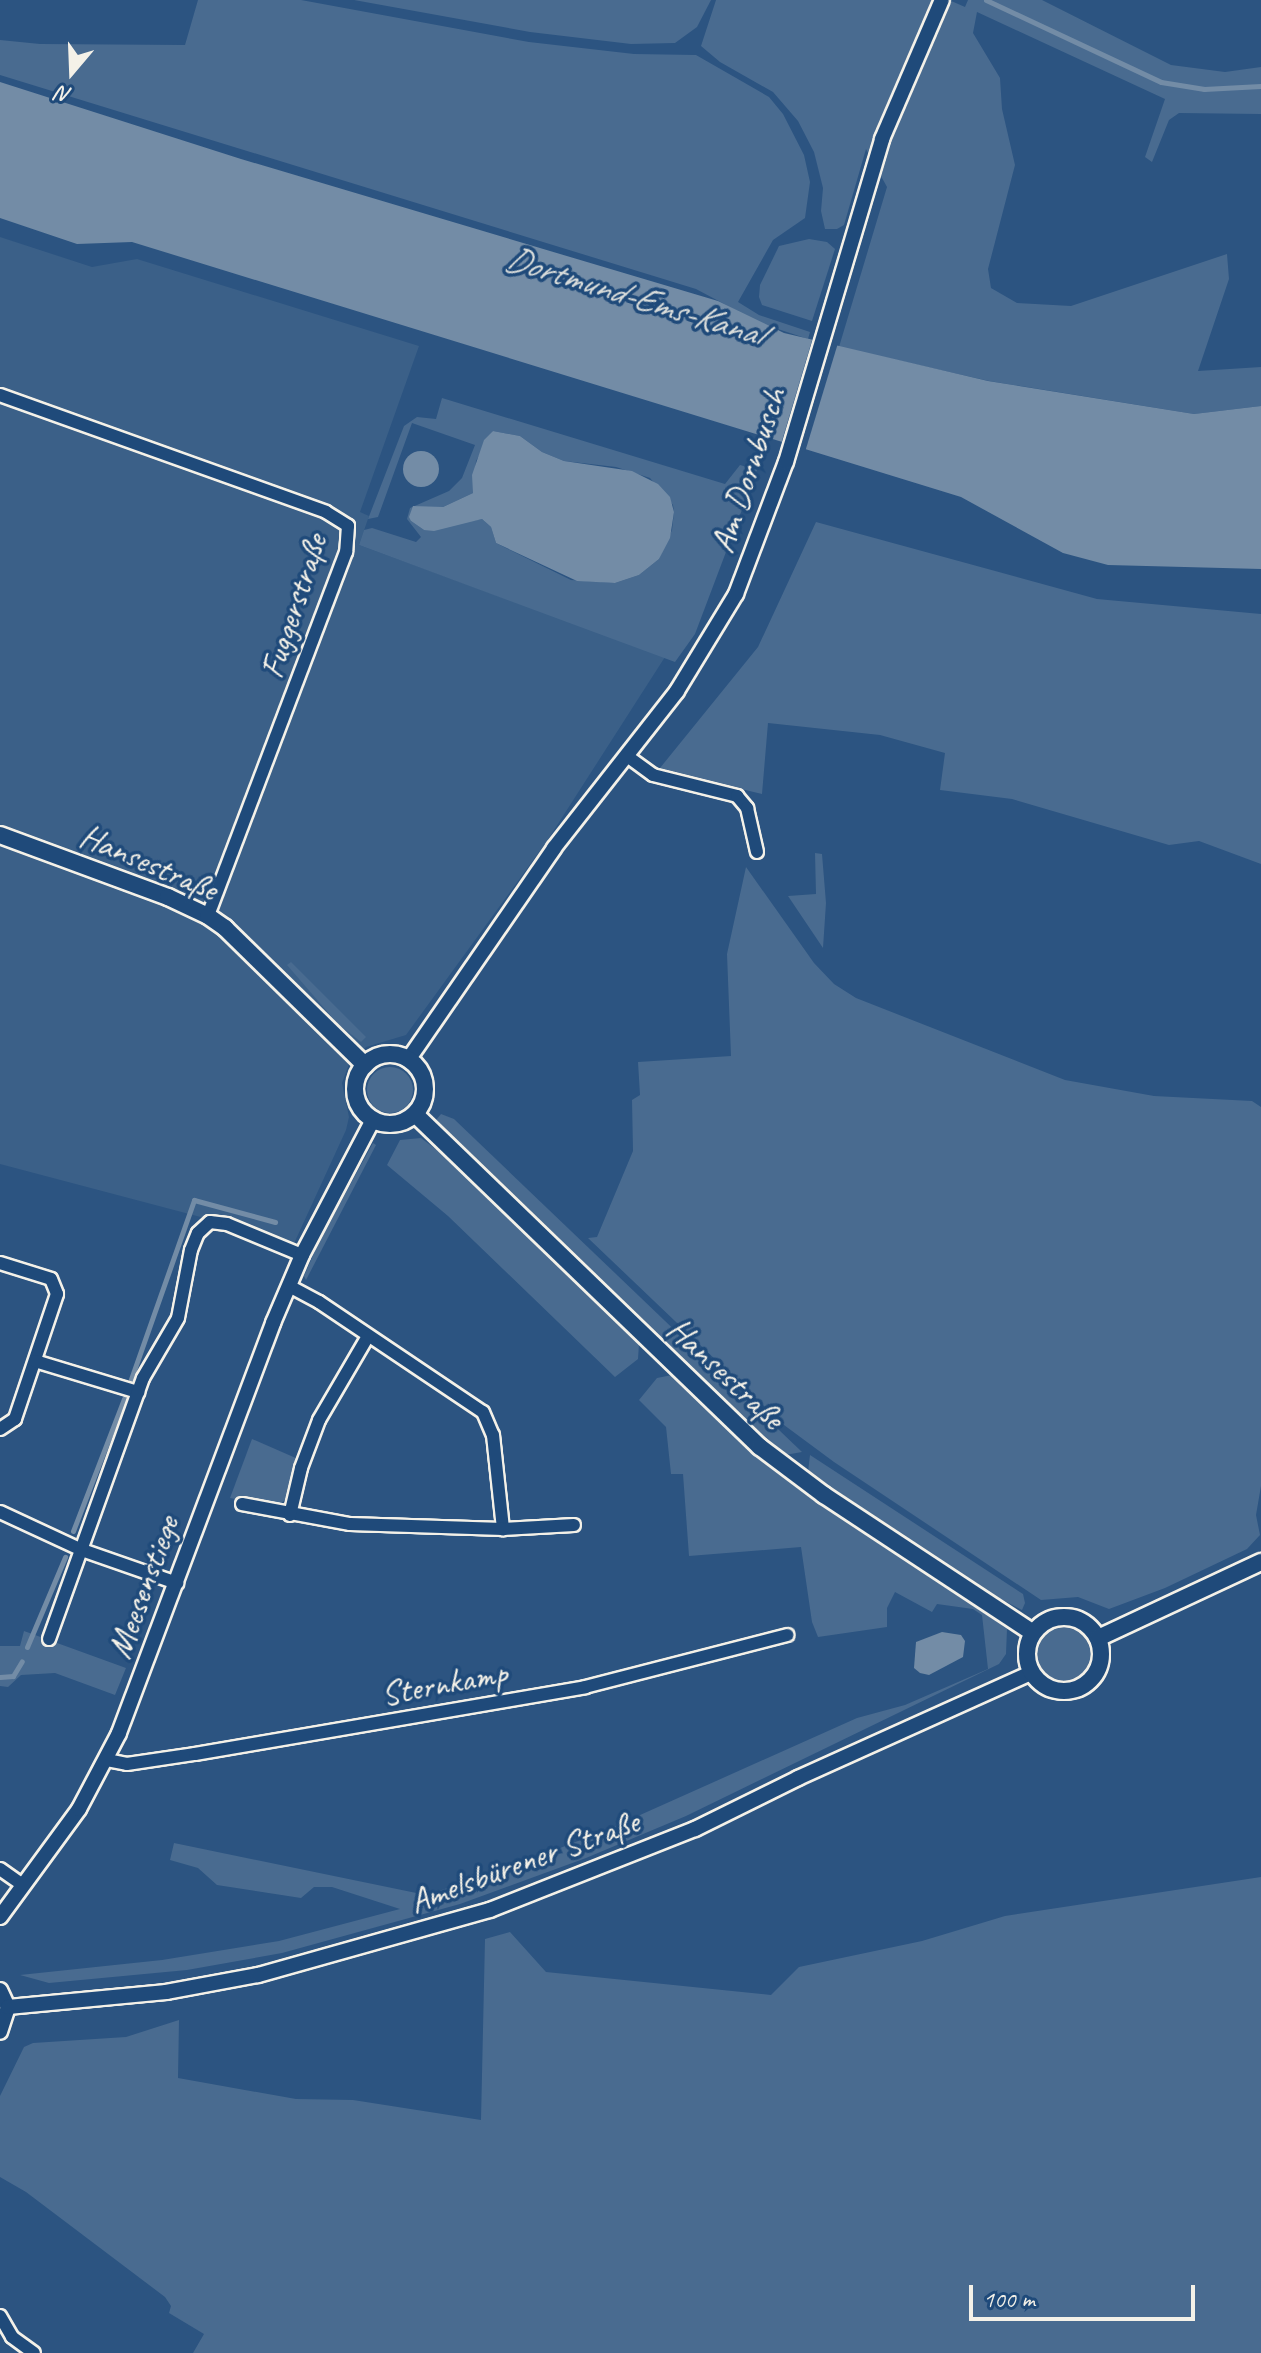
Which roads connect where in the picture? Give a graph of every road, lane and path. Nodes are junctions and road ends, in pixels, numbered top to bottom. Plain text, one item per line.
1 (940, 3) edge
2 (0, 395) edge
3 (627, 756) junction
4 (0, 835) edge
5 (757, 852) dead end
6 (208, 916) junction
7 (408, 1060) junction
8 (365, 1065) junction
9 (415, 1114) junction
10 (373, 1120) junction
11 (302, 1255) junction
12 (0, 1263) edge
13 (289, 1286) junction
14 (368, 1336) junction
15 (35, 1361) junction
16 (138, 1392) junction
17 (0, 1429) edge
18 (242, 1504) dead end
19 (0, 1512) edge
20 (290, 1515) junction
21 (574, 1525) dead end
22 (503, 1529) junction
23 (82, 1550) junction
24 (1261, 1562) edge
25 (177, 1583) junction
26 (1032, 1632) junction
27 (787, 1635) dead end
28 (1098, 1638) junction
29 (49, 1639) dead end
30 (1031, 1673) junction
31 (107, 1760) junction
32 (0, 1869) edge
33 (23, 1885) junction
34 (0, 1917) edge
35 (0, 1990) edge
36 (8, 2007) junction
37 (0, 2032) edge
38 (0, 2316) edge
39 (34, 2353) edge

1 - 3 street, Am Dornbusch
2 - 6 street, Fuggerstraße
3 - 5 street
3 - 7 street, Am Dornbusch
4 - 6 main road, Hansestraße
6 - 8 main road, Hansestraße
7 - 8 main road
7 - 9 main road
8 - 10 main road
9 - 10 main road
9 - 26 main road, Hansestraße
10 - 11 street, Meesenstiege
11 - 13 street, Meesenstiege
11 - 16 street, Meesenstiege
12 - 15 street
13 - 14 street
13 - 25 street, Meesenstiege
14 - 20 street
14 - 22 street
15 - 16 street
15 - 17 street
16 - 23 street, Meesenstiege
18 - 20 street
19 - 23 street
20 - 22 street
21 - 22 street
23 - 25 street
23 - 29 street, Meesenstiege
24 - 28 main road
25 - 31 street, Meesenstiege
26 - 28 main road
26 - 30 main road
27 - 31 street, Sternkamp
28 - 30 main road
30 - 36 street, Amelsbürener Straße
31 - 33 street, Meesenstiege
32 - 33 street
33 - 34 street, Meesenstiege
35 - 36 street
36 - 37 street
38 - 39 street

